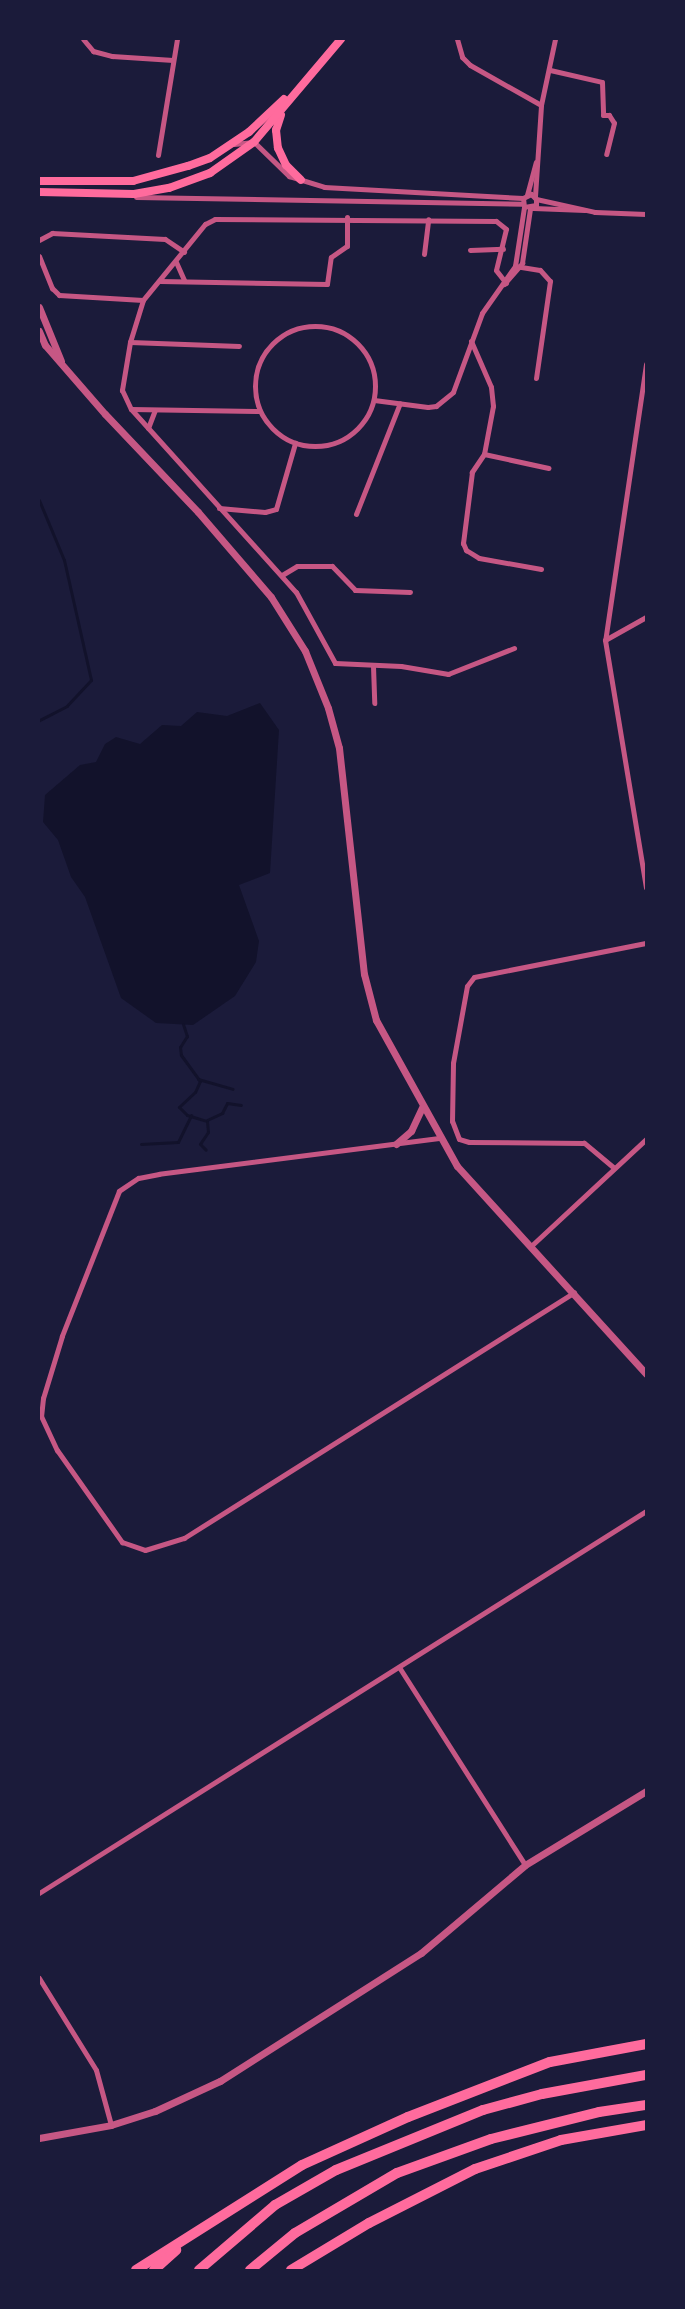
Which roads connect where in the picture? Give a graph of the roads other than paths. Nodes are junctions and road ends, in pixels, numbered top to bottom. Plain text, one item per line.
1 (82, 39) edge
2 (177, 39) edge
3 (335, 39) edge
4 (341, 39) edge
5 (457, 39) edge
6 (555, 39) edge
7 (173, 60) junction
8 (550, 70) junction
9 (285, 100) junction
10 (541, 105) junction
11 (254, 142) junction
12 (232, 144) junction
13 (158, 154) dead end
14 (606, 154) dead end
15 (536, 161) junction
16 (301, 180) junction
17 (39, 181) edge
18 (44, 192) edge
19 (83, 194) junction
20 (535, 198) junction
21 (39, 199) edge
22 (527, 203) junction
23 (585, 210) junction
24 (646, 214) edge
25 (347, 217) junction
26 (428, 219) junction
27 (39, 240) edge
28 (503, 249) junction
29 (470, 250) dead end
30 (184, 252) junction
31 (424, 254) dead end
32 (39, 256) edge
33 (176, 262) junction
34 (517, 267) junction
35 (184, 280) junction
36 (160, 281) junction
37 (503, 283) junction
38 (143, 300) junction
39 (39, 307) edge
40 (39, 331) edge
41 (471, 341) junction
42 (130, 342) junction
43 (239, 346) dead end
44 (61, 360) junction
45 (646, 364) edge
46 (536, 378) dead end
47 (374, 400) junction
48 (400, 403) junction
49 (131, 409) junction
50 (155, 410) junction
51 (260, 411) junction
52 (148, 428) junction
53 (296, 443) junction
54 (484, 454) junction
55 (548, 468) dead end
56 (219, 508) junction
57 (356, 514) dead end
58 (541, 569) dead end
59 (282, 575) junction
60 (410, 592) dead end
61 (646, 617) edge
62 (605, 640) junction
63 (514, 648) dead end
64 (373, 666) junction
65 (374, 703) dead end
66 (646, 888) edge
67 (646, 943) edge
68 (422, 1107) junction
69 (439, 1138) junction
70 (646, 1139) edge
71 (396, 1144) junction
72 (613, 1167) junction
73 (531, 1246) junction
74 (574, 1292) junction
75 (646, 1374) edge
76 (646, 1511) edge
77 (399, 1667) junction
78 (646, 1791) edge
79 (525, 1865) junction
80 (39, 1893) edge
81 (39, 1978) edge
82 (646, 2044) edge
83 (646, 2075) edge
84 (646, 2105) edge
85 (111, 2125) junction
86 (646, 2125) edge
87 (39, 2138) edge
88 (208, 2222) junction
89 (325, 2247) junction
90 (136, 2270) edge
91 (154, 2270) edge
92 (199, 2270) edge
93 (250, 2270) edge
94 (291, 2270) edge
95 (299, 2270) edge

1 - 7 street
2 - 7 street
3 - 9 main road
4 - 9 main road
5 - 10 street
6 - 8 street
7 - 13 street
8 - 10 street
8 - 14 street
9 - 11 main road
9 - 12 main road
9 - 16 main road
10 - 15 street
11 - 12 street
11 - 16 street
11 - 19 main road
12 - 17 main road
15 - 20 street
15 - 22 street
16 - 22 street
18 - 19 main road
18 - 21 main road
19 - 22 street
20 - 22 street
20 - 22 street
20 - 23 street
22 - 23 street
22 - 34 street
23 - 24 street
25 - 26 street
25 - 30 street
25 - 35 street
26 - 28 street
26 - 31 street
27 - 30 street
28 - 29 street
28 - 37 street
30 - 33 street
32 - 38 street
33 - 35 street
33 - 36 street
34 - 37 street
34 - 46 street
35 - 36 street
36 - 38 street
37 - 41 street
38 - 42 street
39 - 44 street
40 - 44 street
41 - 48 street
41 - 54 street
42 - 43 street
42 - 49 street
44 - 68 street
45 - 62 street
47 - 48 street
47 - 51 street
47 - 53 street
48 - 57 street
49 - 50 street
49 - 52 street
50 - 51 street
50 - 52 street
51 - 53 street
52 - 56 street
53 - 56 street
54 - 55 street
54 - 58 street
56 - 59 street
59 - 60 street
59 - 64 street
61 - 62 street
62 - 66 street
63 - 64 street
64 - 65 street
67 - 72 street
68 - 69 street
68 - 71 street
69 - 71 street
69 - 73 street
70 - 72 street
71 - 74 street
72 - 73 street
73 - 74 street
74 - 75 street
76 - 77 street
77 - 79 street
77 - 80 street
78 - 79 street
79 - 85 street
81 - 85 street
82 - 88 highway
83 - 92 highway
84 - 93 highway
85 - 87 street
86 - 89 highway
88 - 90 highway
88 - 91 highway
89 - 94 highway
89 - 95 highway

